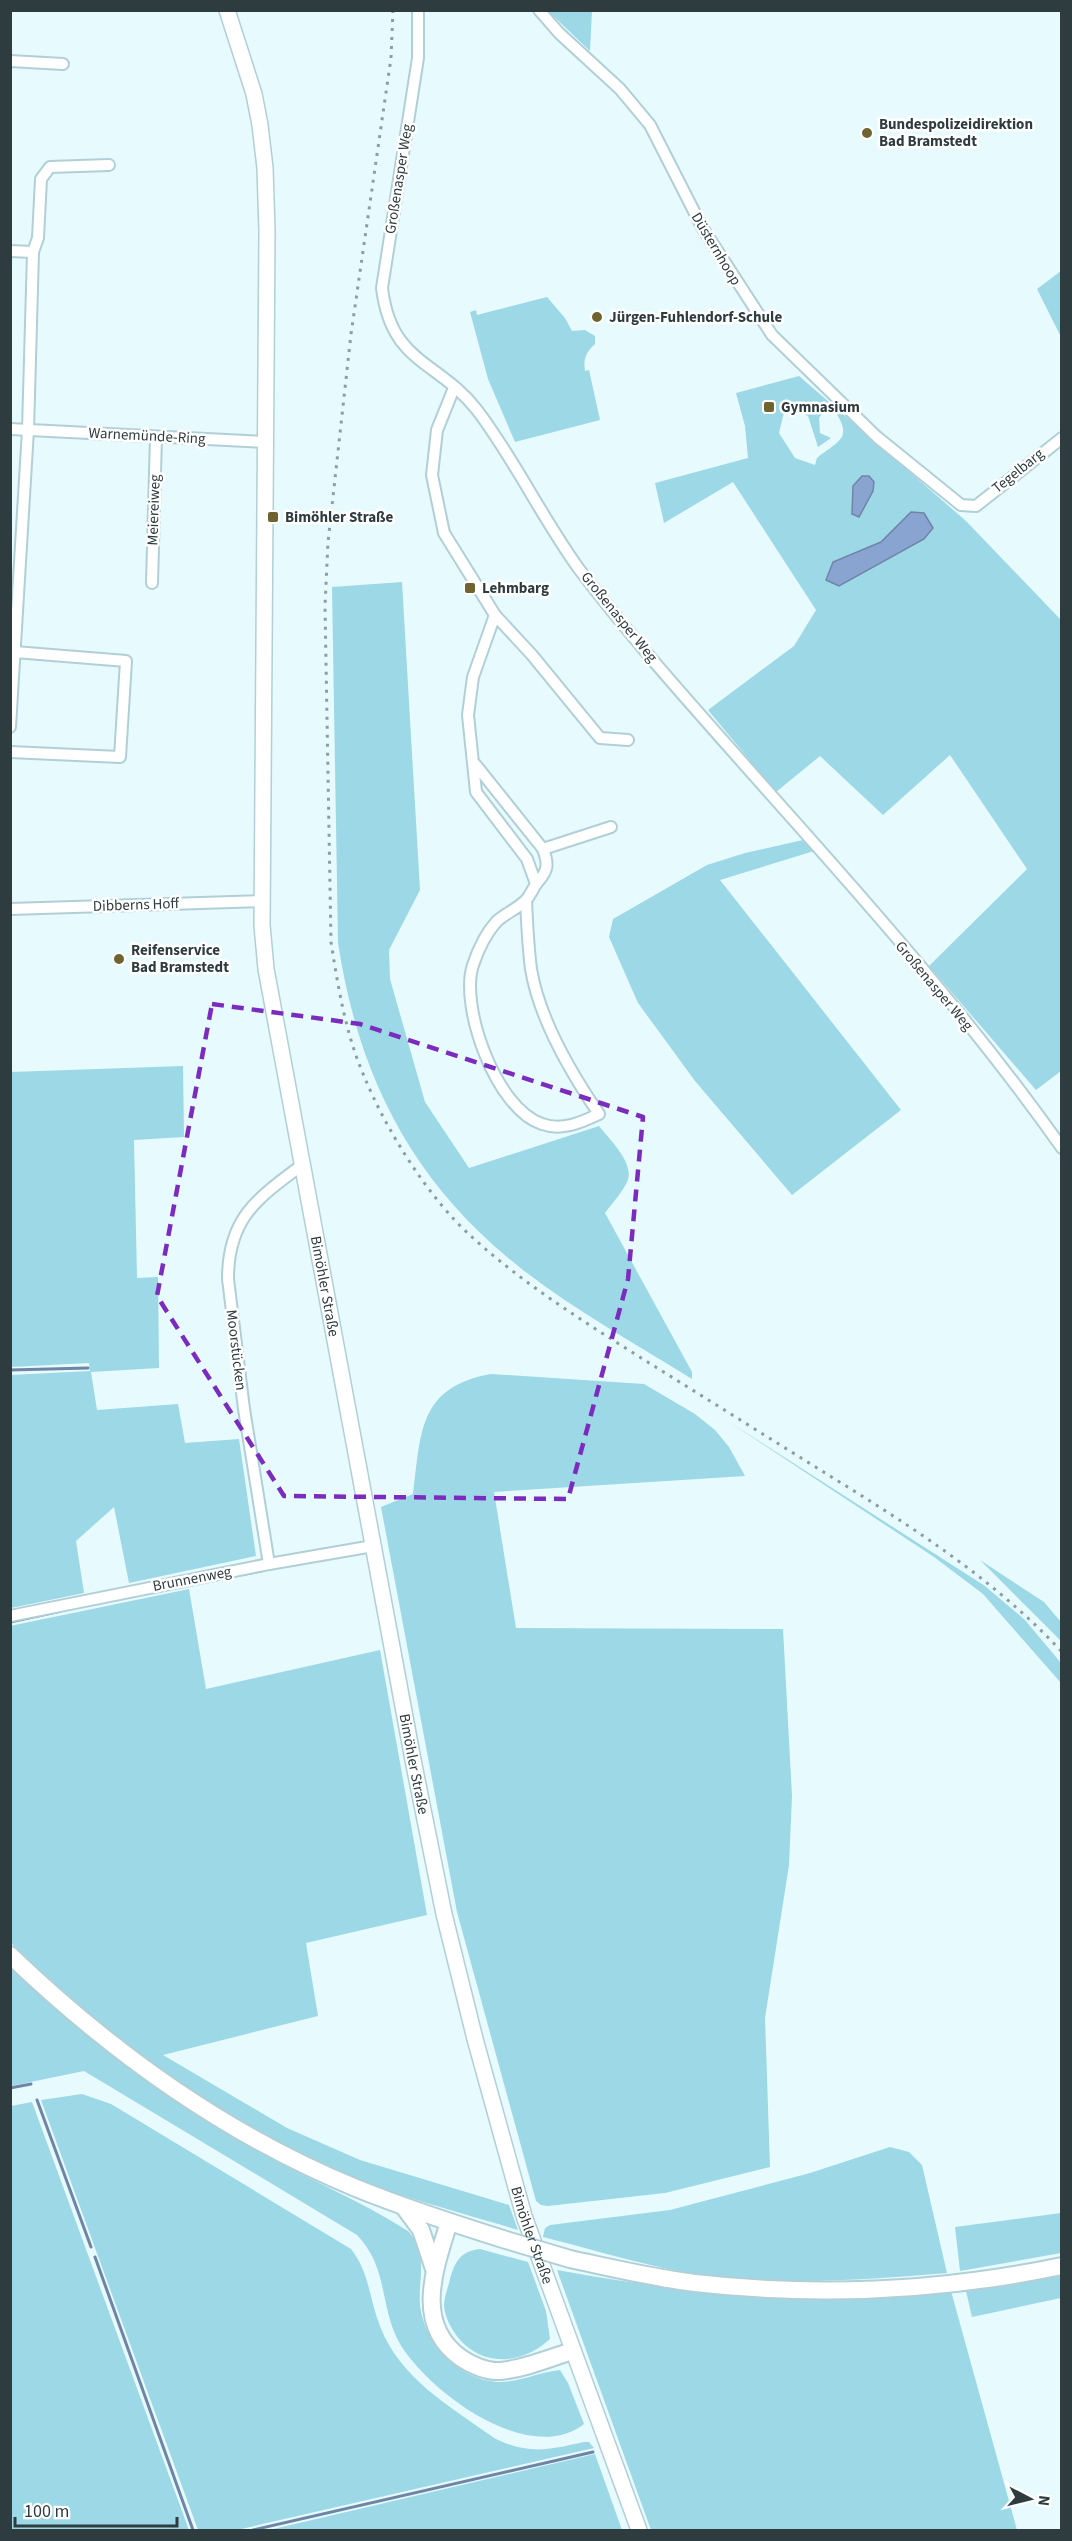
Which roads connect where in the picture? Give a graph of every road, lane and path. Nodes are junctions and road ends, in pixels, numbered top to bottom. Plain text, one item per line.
1 (227, 10) edge
2 (418, 10) edge
3 (539, 10) edge
4 (10, 61) edge
5 (63, 64) dead end
6 (109, 165) dead end
7 (10, 251) edge
8 (33, 252) junction
9 (453, 388) junction
10 (10, 429) edge
11 (28, 430) junction
12 (156, 437) junction
13 (1062, 438) edge
14 (266, 442) junction
15 (976, 506) joint
16 (152, 583) dead end
17 (495, 615) junction
18 (15, 652) junction
19 (10, 727) edge
20 (628, 740) dead end
21 (10, 752) edge
22 (475, 764) junction
23 (611, 827) dead end
24 (543, 849) junction
25 (536, 884) junction
26 (526, 900) junction
27 (262, 901) junction
28 (10, 909) edge
29 (1062, 1148) edge
30 (302, 1165) junction
31 (373, 1546) junction
32 (269, 1564) junction
33 (10, 1616) edge
34 (10, 1955) edge
35 (403, 2206) junction
36 (449, 2222) junction
37 (1062, 2266) edge
38 (434, 2270) junction
39 (572, 2351) junction
40 (639, 2530) edge

1 - 14 street, Bimöhler Straße
2 - 9 street, Großenasper Weg
3 - 15 street, Düsternhoop
4 - 5 street
6 - 8 street
7 - 8 street
8 - 11 street
9 - 17 street
9 - 29 street, Großenasper Weg
10 - 11 street, Warnemünde-Ring
11 - 12 street, Warnemünde-Ring
11 - 18 street
12 - 14 street, Warnemünde-Ring
12 - 16 street, Meiereiweg
13 - 15 street, Tegelbarg
14 - 27 street, Bimöhler Straße
17 - 20 street
17 - 22 street
18 - 19 street
18 - 21 street
22 - 24 street
22 - 25 street
23 - 24 street
24 - 25 street
25 - 26 street
26 - 26 street
27 - 28 street, Dibberns Hoff
27 - 30 street, Bimöhler Straße
30 - 31 street, Bimöhler Straße
30 - 32 street, Moorstücken
31 - 32 street, Brunnenweg
31 - 39 street, Bimöhler Straße
32 - 33 street, Brunnenweg
34 - 35 main road
35 - 36 main road
35 - 38 main road
36 - 37 main road, bridge
36 - 38 main road
38 - 39 main road
39 - 40 street, Bimöhler Straße

